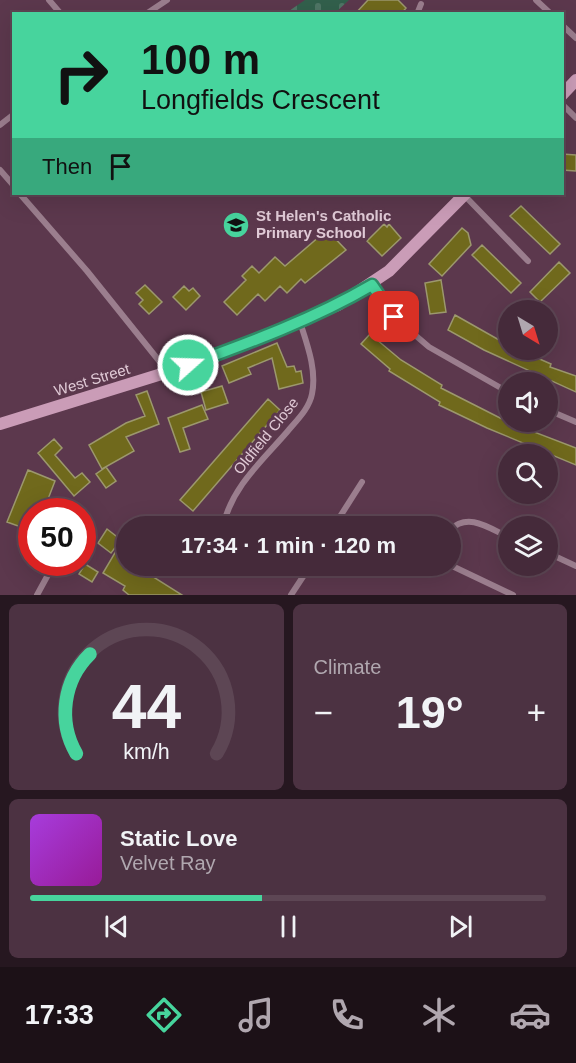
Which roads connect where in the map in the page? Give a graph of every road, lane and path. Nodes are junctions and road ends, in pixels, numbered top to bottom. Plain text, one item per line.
1 (49, 0) edge
2 (167, 0) edge
3 (536, 0) edge
4 (421, 4) dead end
5 (59, 12) edge
6 (149, 12) edge
7 (418, 12) edge
8 (548, 12) edge
9 (564, 27) edge
10 (576, 38) edge
11 (576, 80) edge
12 (564, 93) edge
13 (564, 106) edge
14 (12, 116) edge
15 (576, 118) edge
16 (0, 125) edge
17 (0, 170) edge
18 (12, 184) edge
19 (21, 195) edge
20 (463, 195) edge
21 (465, 195) edge
22 (528, 261) dead end
23 (372, 285) junction
24 (300, 322) junction
25 (168, 372) junction
26 (498, 386) edge
27 (558, 414) edge
28 (576, 422) edge
29 (0, 424) edge
30 (362, 482) dead end
31 (225, 516) edge
32 (340, 516) edge
33 (461, 521) edge
34 (498, 533) edge
35 (558, 558) edge
36 (576, 566) edge
37 (461, 570) edge
38 (47, 576) edge
39 (303, 576) edge
40 (509, 594) edge
41 (37, 595) edge
42 (291, 595) edge

1 - 5 street
2 - 6 street
3 - 8 street
4 - 7 street
9 - 10 street
11 - 12 main road
13 - 15 street
14 - 16 street
17 - 18 street
19 - 25 street
20 - 23 main road, West Street
21 - 22 street, West Street
23 - 24 main road, West Street
23 - 26 street
24 - 25 main road, West Street
24 - 31 street, Oldfield Close
25 - 29 main road, West Street
27 - 28 street
30 - 32 street
33 - 34 street
35 - 36 street
37 - 40 street
38 - 41 street
39 - 42 street

